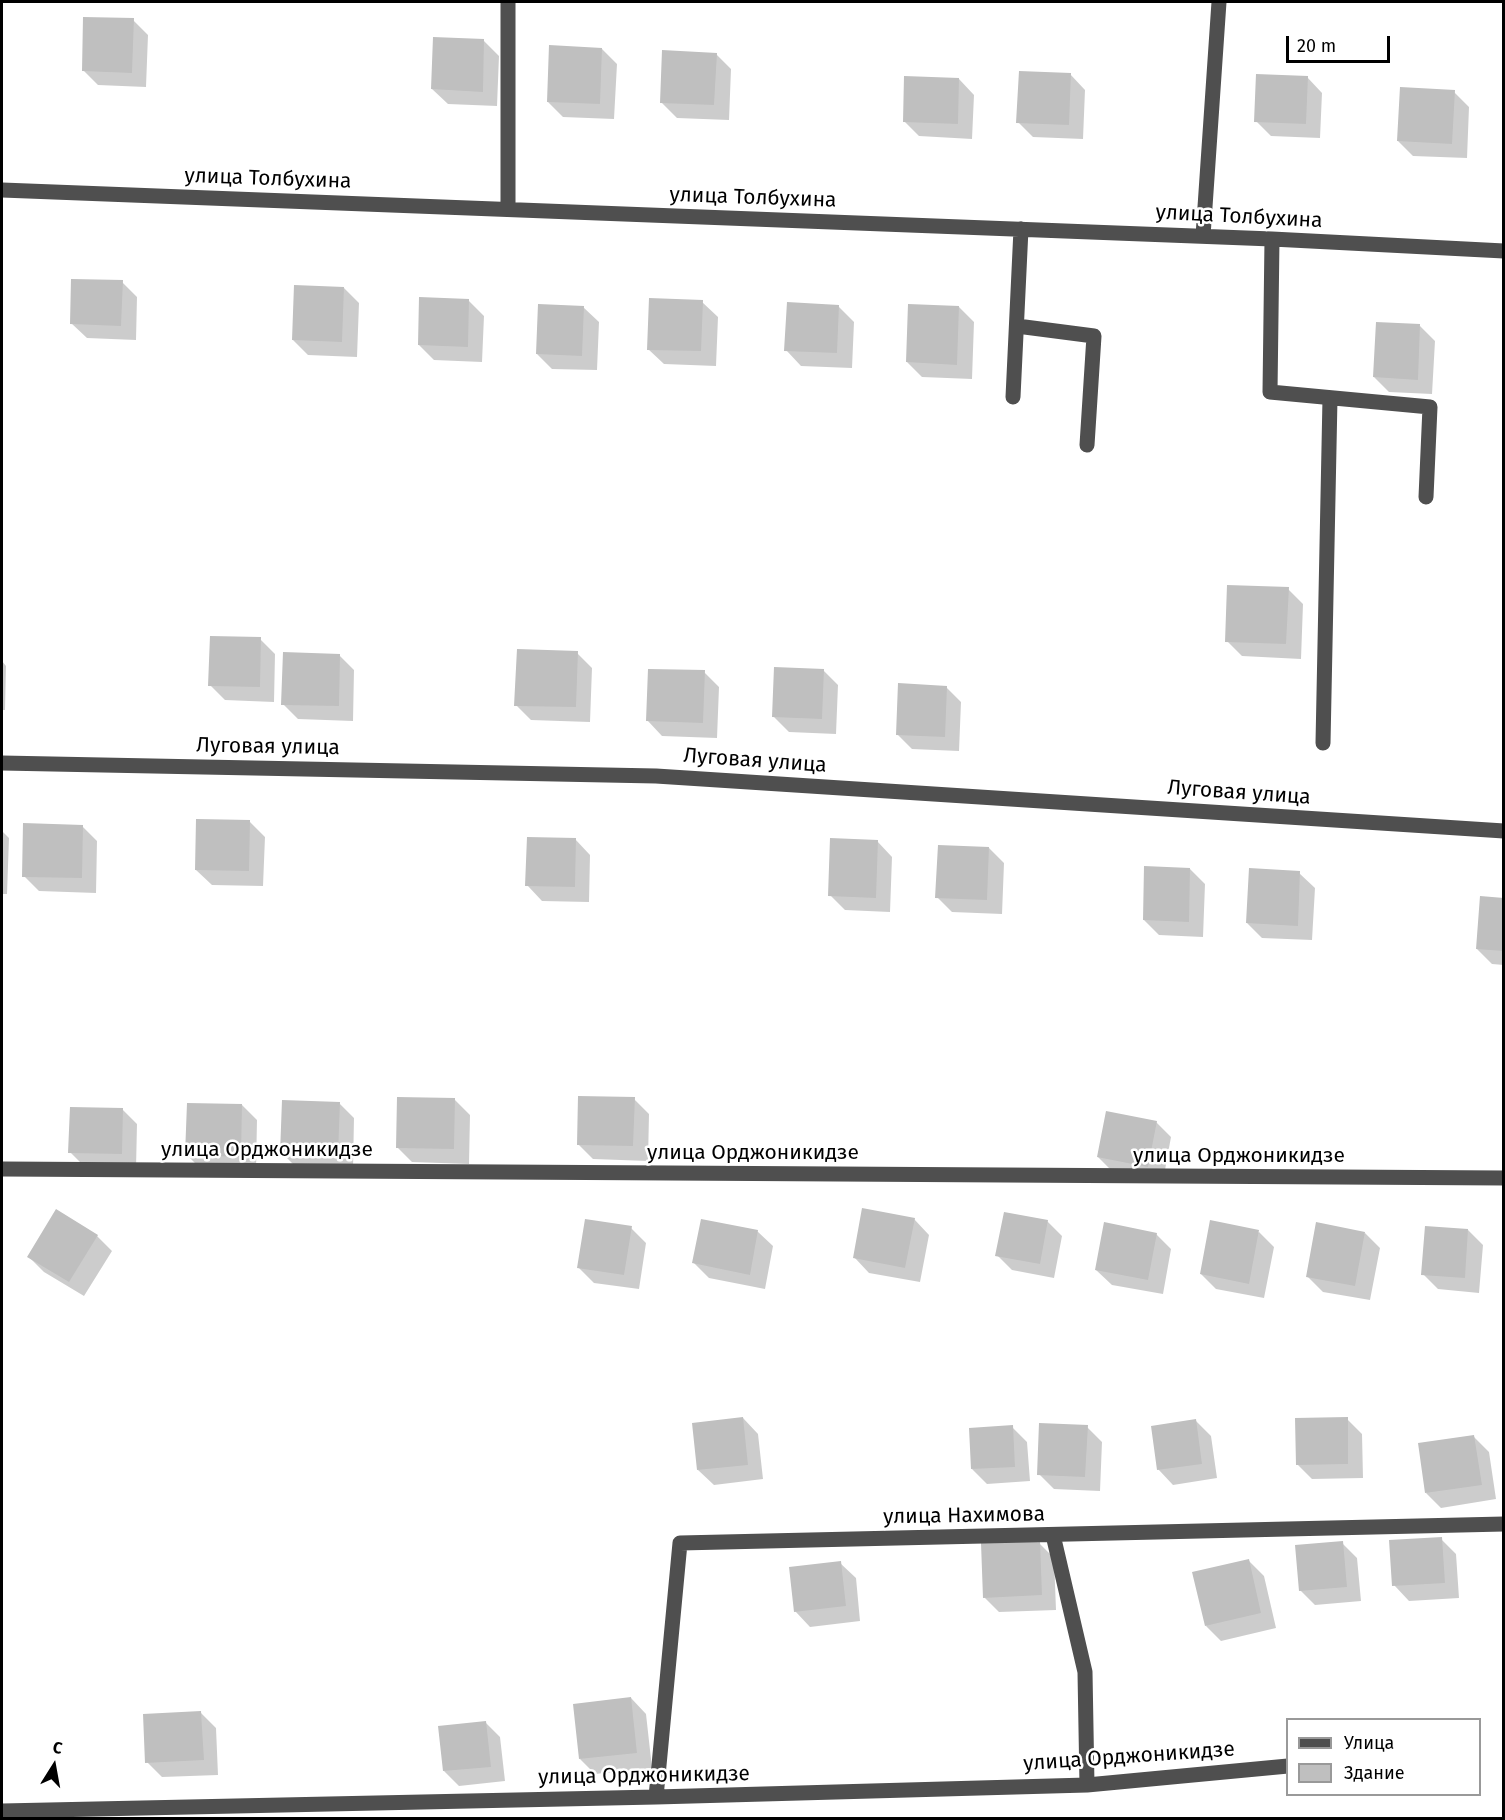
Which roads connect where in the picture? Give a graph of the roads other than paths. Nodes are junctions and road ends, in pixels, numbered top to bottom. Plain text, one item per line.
1 (508, 2) edge
2 (1219, 2) edge
3 (2, 190) edge
4 (508, 209) junction
5 (1021, 229) junction
6 (1203, 236) junction
7 (1272, 239) junction
8 (1503, 251) edge
9 (1017, 326) junction
10 (1013, 397) dead end
11 (1330, 398) junction
12 (1086, 445) dead end
13 (1426, 497) dead end
14 (1323, 743) dead end
15 (2, 763) edge
16 (1503, 831) edge
17 (2, 1169) edge
18 (1503, 1178) edge
19 (1503, 1524) edge
20 (1053, 1535) junction
21 (1286, 1766) edge
22 (1087, 1785) junction
23 (656, 1797) junction
24 (2, 1811) edge

1 - 4 street
2 - 6 street
3 - 4 street, улица Толбухина
4 - 5 street, улица Толбухина
5 - 6 street, улица Толбухина
5 - 9 street
6 - 7 street, улица Толбухина
7 - 8 street, улица Толбухина
7 - 11 street
9 - 10 street
9 - 12 street
11 - 13 street
11 - 14 street
15 - 16 street, Луговая улица
17 - 18 street, улица Орджоникидзе
19 - 20 street, улица Нахимова
20 - 22 street
20 - 23 street, улица Нахимова
21 - 22 street, улица Орджоникидзе
22 - 23 street, улица Орджоникидзе
23 - 24 street, улица Орджоникидзе

